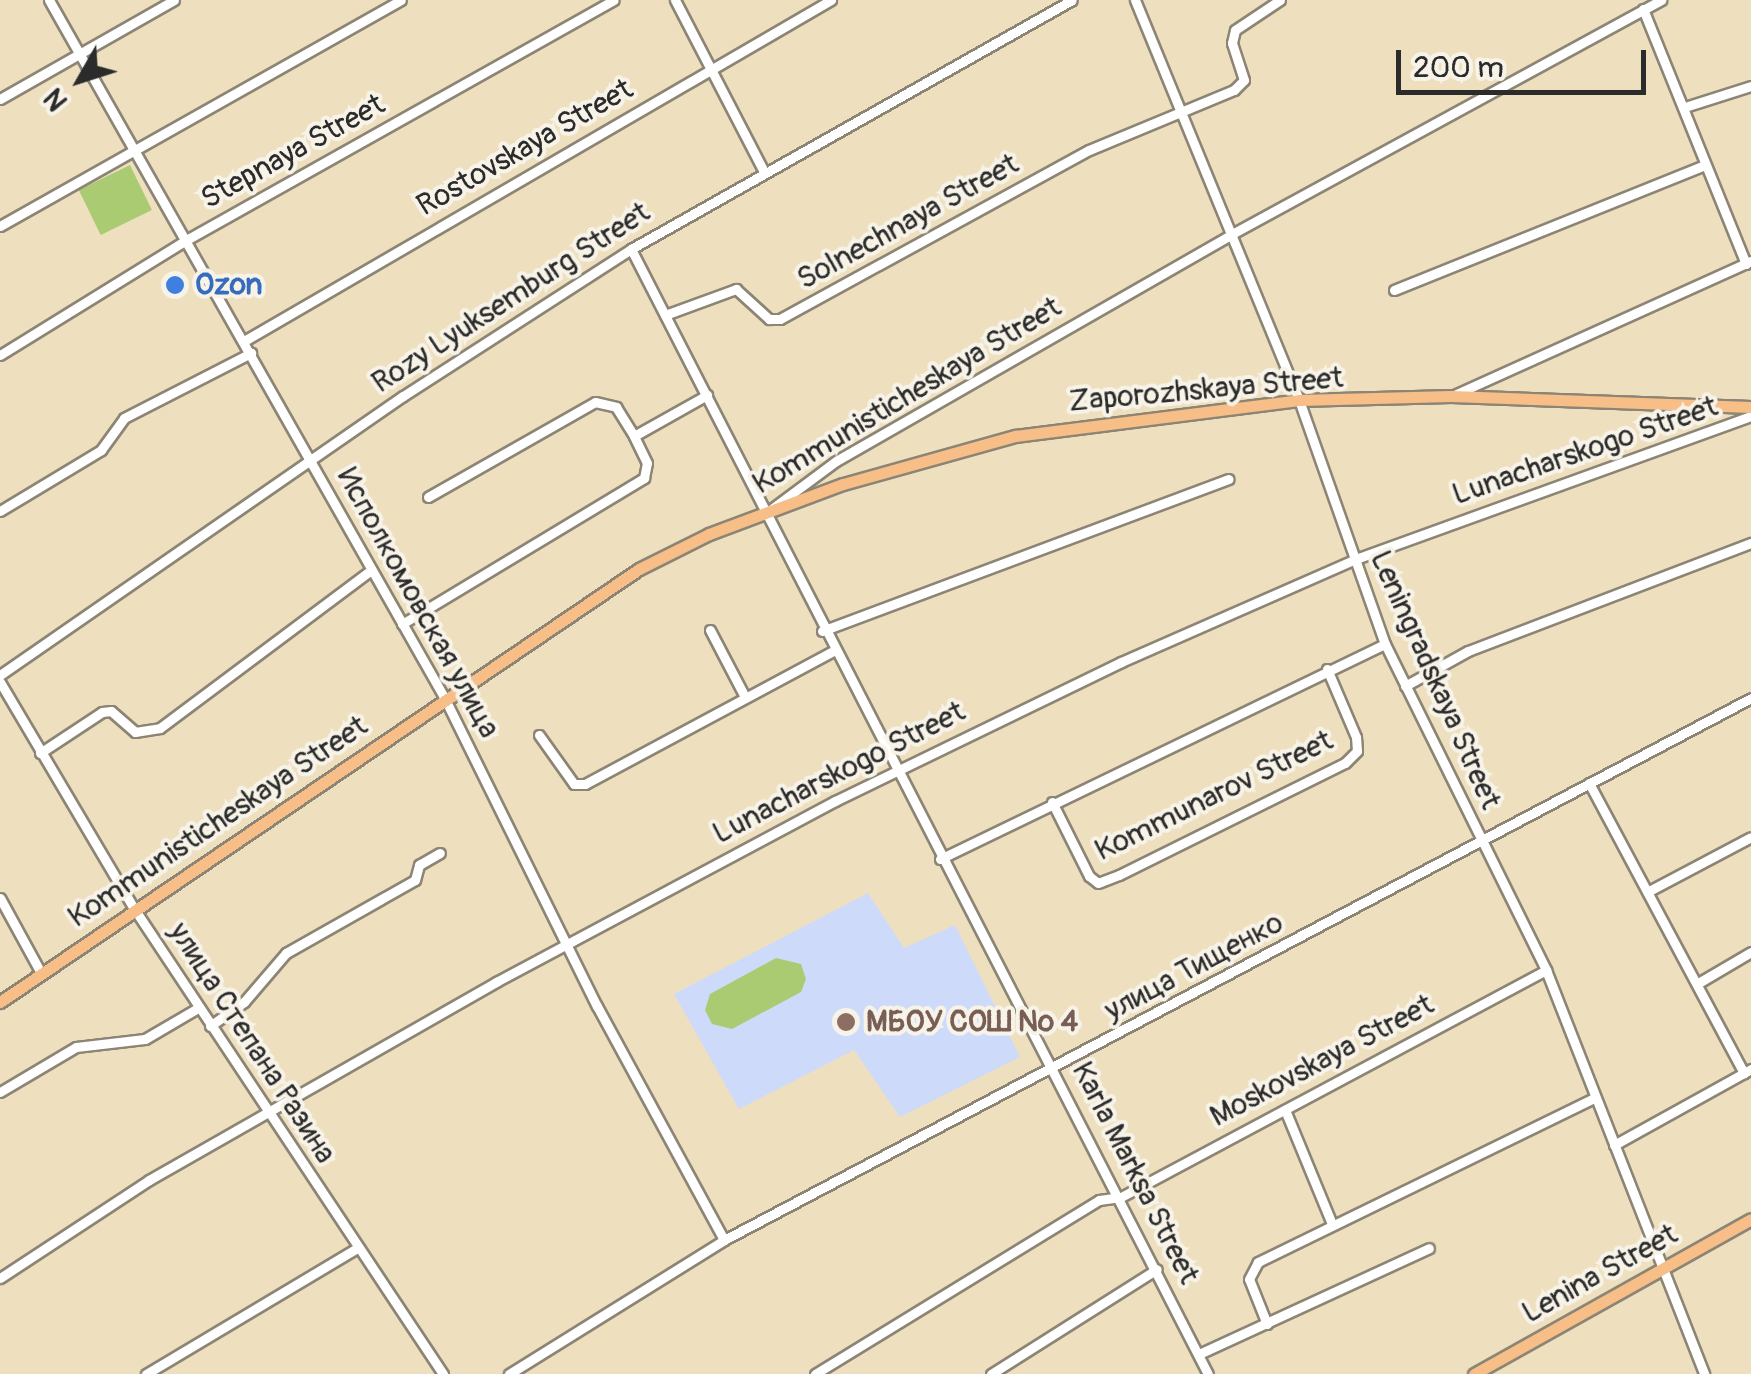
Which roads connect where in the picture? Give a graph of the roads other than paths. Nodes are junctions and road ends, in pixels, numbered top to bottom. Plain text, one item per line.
1 (50, 0) edge
2 (174, 0) edge
3 (402, 0) edge
4 (614, 0) edge
5 (675, 0) edge
6 (830, 0) edge
7 (1072, 0) edge
8 (1135, 0) edge
9 (1280, 0) edge
10 (1662, 0) edge
11 (1644, 9) junction
12 (80, 54) junction
13 (712, 68) junction
14 (1751, 86) edge
15 (0, 98) edge
16 (1688, 106) junction
17 (1180, 113) junction
18 (136, 151) junction
19 (1704, 166) junction
20 (763, 170) junction
21 (0, 226) edge
22 (1232, 234) junction
23 (188, 239) junction
24 (631, 249) junction
25 (1748, 263) edge
26 (1394, 290) dead end
27 (664, 315) junction
28 (244, 340) junction
29 (251, 352) junction
30 (0, 355) edge
31 (707, 395) junction
32 (1451, 396) junction
33 (1299, 400) junction
34 (1751, 407) edge
35 (1751, 416) edge
36 (634, 436) junction
37 (310, 459) junction
38 (1228, 480) dead end
39 (428, 497) dead end
40 (0, 511) edge
41 (768, 511) junction
42 (1751, 543) edge
43 (1353, 560) junction
44 (372, 570) junction
45 (402, 624) junction
46 (710, 630) dead end
47 (822, 631) junction
48 (1386, 644) junction
49 (833, 651) junction
50 (1327, 669) junction
51 (0, 678) edge
52 (1404, 686) junction
53 (444, 697) junction
54 (745, 698) junction
55 (1751, 698) edge
56 (539, 735) dead end
57 (40, 753) junction
58 (895, 773) junction
59 (1589, 783) junction
60 (1052, 802) junction
61 (1751, 837) edge
62 (1479, 842) junction
63 (440, 852) dead end
64 (940, 860) junction
65 (1649, 891) junction
66 (0, 898) edge
67 (135, 910) junction
68 (569, 944) junction
69 (1751, 952) edge
70 (1546, 970) junction
71 (41, 974) junction
72 (1700, 982) junction
73 (0, 1002) edge
74 (198, 1008) junction
75 (210, 1026) junction
76 (1055, 1071) junction
77 (1748, 1071) edge
78 (0, 1092) edge
79 (1594, 1098) junction
80 (1285, 1110) junction
81 (267, 1114) junction
82 (1614, 1145) junction
83 (1121, 1197) junction
84 (1751, 1219) edge
85 (1332, 1224) junction
86 (724, 1240) junction
87 (357, 1248) junction
88 (1429, 1248) dead end
89 (1665, 1267) junction
90 (1157, 1269) junction
91 (0, 1278) edge
92 (1267, 1324) junction
93 (1199, 1354) junction
94 (146, 1374) edge
95 (443, 1374) edge
96 (508, 1374) edge
97 (815, 1374) edge
98 (991, 1374) edge
99 (1208, 1374) edge
100 (1474, 1374) edge
101 (1704, 1374) edge

1 - 12 street, Исполкомовская улица
2 - 12 street
3 - 18 street
4 - 23 street, Stepnaya Street
5 - 13 street
6 - 13 street, Rostovskaya Street
7 - 20 street, Rozy Lyuksemburg Street
8 - 17 street, Leningradskaya Street
9 - 17 street
10 - 11 street, Kommunisticheskaya Street
11 - 16 street
11 - 22 street, Kommunisticheskaya Street
12 - 15 street
12 - 18 street, Исполкомовская улица
13 - 20 street
13 - 28 street, Rostovskaya Street
14 - 16 street
16 - 19 street
17 - 22 street, Leningradskaya Street
17 - 27 street, Solnechnaya Street
18 - 21 street
18 - 23 street, Исполкомовская улица
19 - 25 street
19 - 26 street
20 - 24 street, Rozy Lyuksemburg Street
22 - 33 street, Leningradskaya Street
22 - 41 street, Kommunisticheskaya Street
23 - 28 street, Исполкомовская улица
23 - 30 street, Stepnaya Street
24 - 27 street, Karla Marksa Street
24 - 37 street, Rozy Lyuksemburg Street
25 - 32 street, Zaporozhskaya Street
27 - 31 street, Karla Marksa Street
28 - 29 street, Исполкомовская улица
29 - 37 street, Исполкомовская улица
29 - 40 street
31 - 36 street
31 - 41 street, Karla Marksa Street
32 - 33 main road, Zaporozhskaya Street
32 - 34 main road, Lunacharskogo Street
33 - 41 main road, Zaporozhskaya Street
33 - 43 street, Leningradskaya Street
35 - 43 street, Lunacharskogo Street
36 - 39 street
36 - 45 street
37 - 44 street, Исполкомовская улица
37 - 51 street, Rozy Lyuksemburg Street
38 - 47 street
41 - 47 street, Karla Marksa Street
41 - 53 main road, Kommunisticheskaya Street
42 - 52 street
43 - 48 street, Leningradskaya Street
43 - 58 street, Lunacharskogo Street
44 - 45 street, Исполкомовская улица
44 - 57 street
45 - 53 street, Исполкомовская улица
46 - 54 street
47 - 49 street, Karla Marksa Street
48 - 50 street
48 - 52 street, Leningradskaya Street
49 - 54 street
49 - 58 street, Karla Marksa Street
50 - 60 street
50 - 60 street, Kommunarov Street
51 - 57 street, улица Степана Разина
52 - 62 street, Leningradskaya Street
53 - 67 main road, Kommunisticheskaya Street
53 - 68 street, Исполкомовская улица
54 - 56 street
55 - 59 street, улица Тищенко
57 - 67 street, улица Степана Разина
58 - 64 street, Karla Marksa Street
58 - 68 street, Lunacharskogo Street
59 - 62 street, улица Тищенко
59 - 65 street
60 - 64 street
61 - 65 street
62 - 70 street, Leningradskaya Street
62 - 76 street, улица Тищенко
63 - 75 street
64 - 76 street, Karla Marksa Street
65 - 72 street
66 - 71 street
67 - 71 main road, Kommunisticheskaya Street
67 - 74 street, улица Степана Разина
68 - 81 street, Lunacharskogo Street
68 - 86 street, Исполкомовская улица
69 - 72 street
70 - 79 street, Leningradskaya Street
70 - 80 street, Moskovskaya Street
71 - 73 main road, Kommunisticheskaya Street
72 - 77 street
74 - 75 street, улица Степана Разина
74 - 78 street
75 - 81 street, улица Степана Разина
76 - 83 street, Karla Marksa Street
76 - 86 street, улица Тищенко
77 - 82 street
79 - 82 street, Leningradskaya Street
79 - 85 street
80 - 83 street, Moskovskaya Street
80 - 85 street
81 - 87 street, улица Степана Разина
81 - 91 street, Lunacharskogo Street
82 - 89 street, Leningradskaya Street
83 - 90 street, Karla Marksa Street
83 - 97 street, Moskovskaya Street
84 - 89 main road, Lenina Street
85 - 92 street
86 - 96 street, улица Тищенко
87 - 94 street
87 - 95 street, улица Степана Разина
88 - 92 street
89 - 100 main road, Lenina Street
89 - 101 street, Leningradskaya Street
90 - 93 street, Karla Marksa Street
90 - 98 street
92 - 93 street
93 - 99 street, Karla Marksa Street

